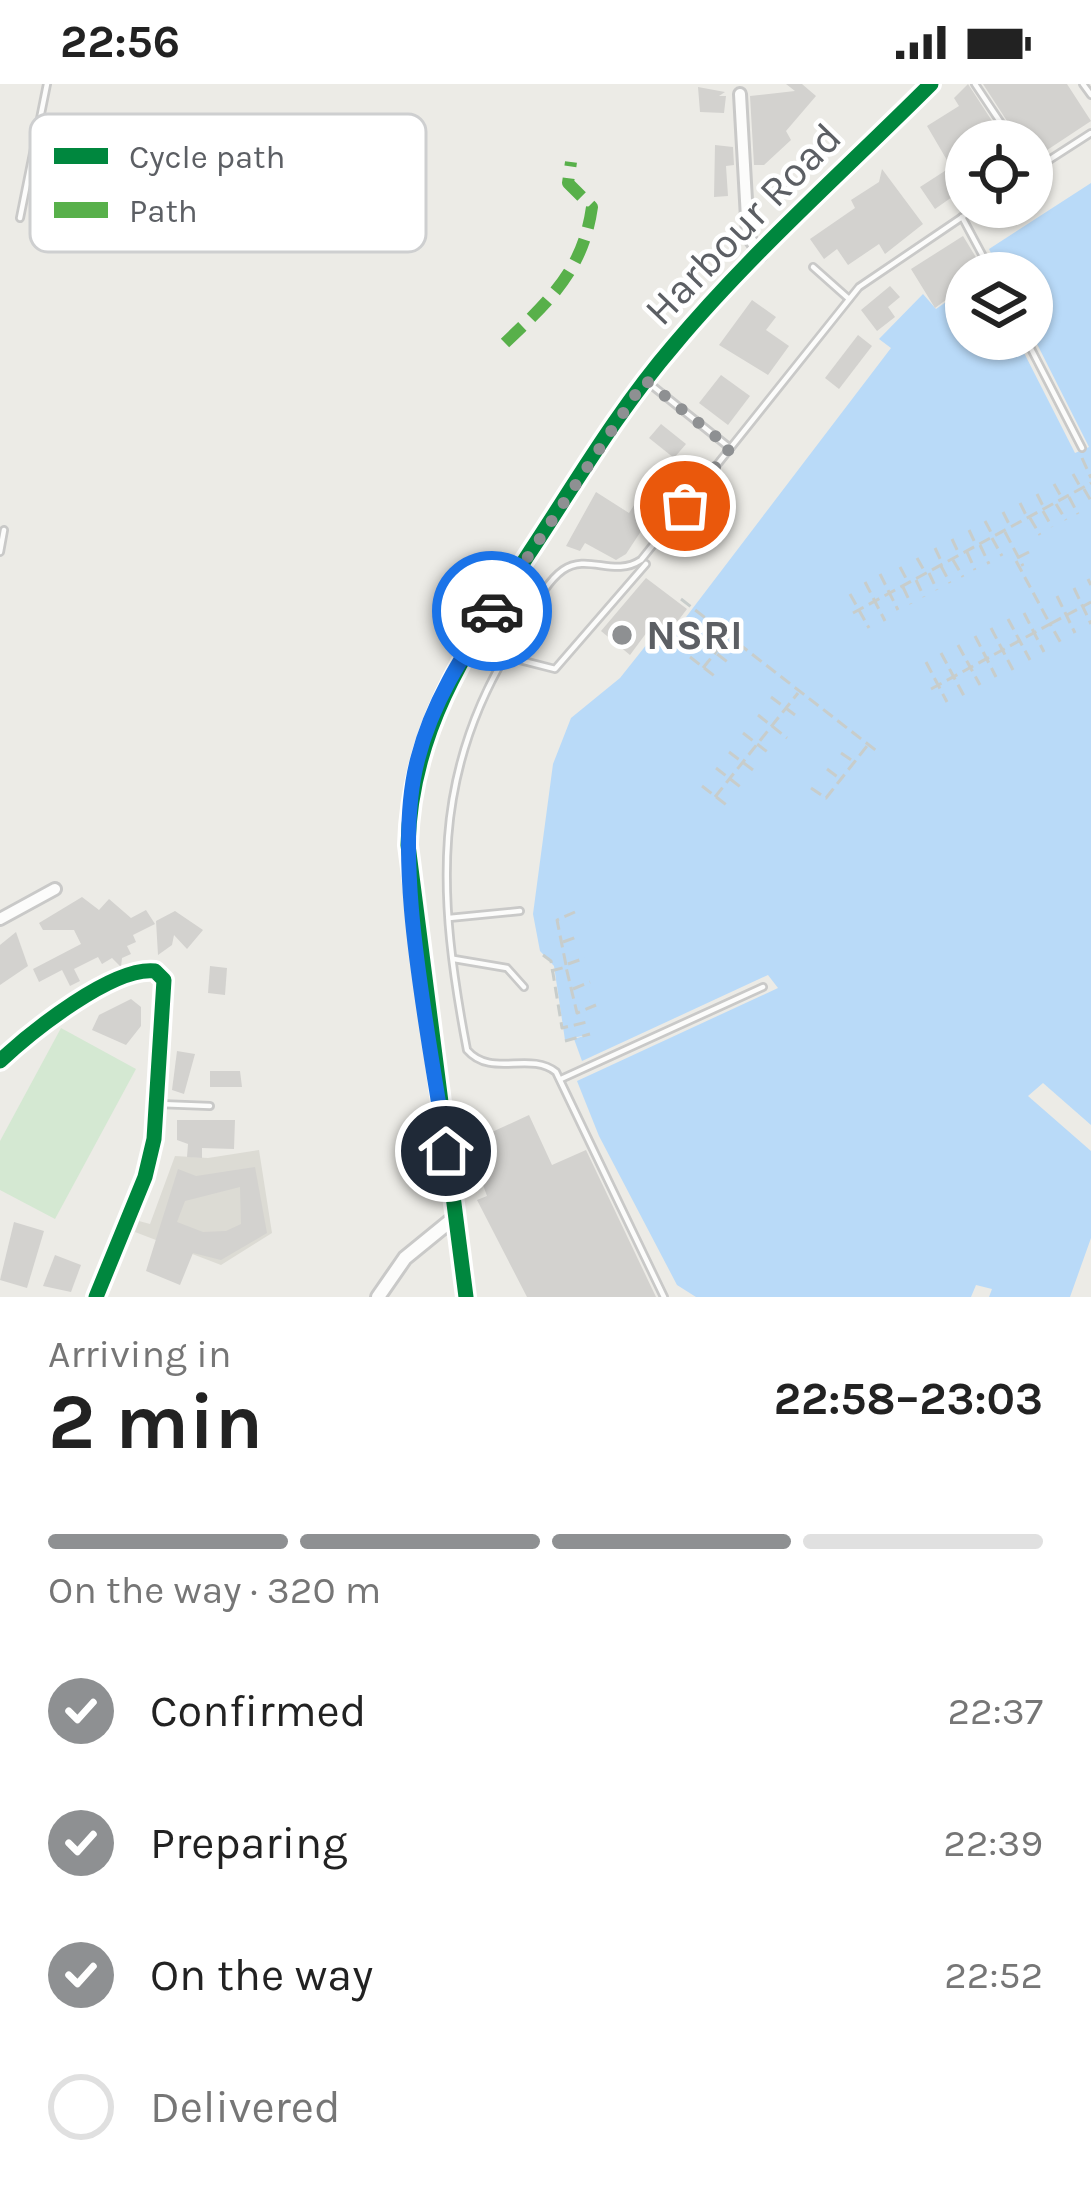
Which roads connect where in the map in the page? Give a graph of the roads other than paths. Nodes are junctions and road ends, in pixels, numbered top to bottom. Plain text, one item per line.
1 (46, 84) edge
2 (931, 84) edge
3 (975, 84) edge
4 (1083, 84) edge
5 (740, 94) dead end
6 (1091, 95) edge
7 (40, 114) edge
8 (998, 120) edge
9 (1091, 133) edge
10 (1053, 157) edge
11 (30, 166) edge
12 (20, 218) dead end
13 (945, 228) edge
14 (761, 255) junction
15 (813, 267) dead end
16 (849, 299) junction
17 (1036, 360) edge
18 (645, 380) junction
19 (1079, 447) road end
20 (730, 448) junction
21 (4, 530) dead end
22 (0, 552) edge
23 (646, 564) dead end
24 (504, 656) junction
25 (55, 889) dead end
26 (520, 911) dead end
27 (449, 918) junction
28 (0, 919) edge
29 (454, 959) junction
30 (524, 987) dead end
31 (763, 987) dead end
32 (0, 1060) edge
33 (561, 1079) junction
34 (153, 1104) junction
35 (210, 1106) dead end
36 (454, 1218) junction
37 (96, 1297) edge
38 (378, 1297) edge
39 (466, 1297) edge
40 (664, 1297) edge

1 - 7 lane
2 - 14 street, Harbour Road
3 - 8 lane
4 - 6 lane
5 - 14 street
9 - 10 lane
11 - 12 lane
13 - 16 lane
14 - 18 street, Harbour Road
15 - 16 lane
16 - 20 lane
17 - 19 lane
18 - 20 lane
18 - 36 street, Harbour Road
20 - 24 lane
21 - 22 lane
23 - 24 lane
24 - 27 lane
25 - 28 street
26 - 27 lane
27 - 29 lane
29 - 30 lane
29 - 33 lane
31 - 33 lane
32 - 34 street
33 - 40 lane
34 - 35 lane
34 - 37 street
36 - 38 street
36 - 39 street, Harbour Road

